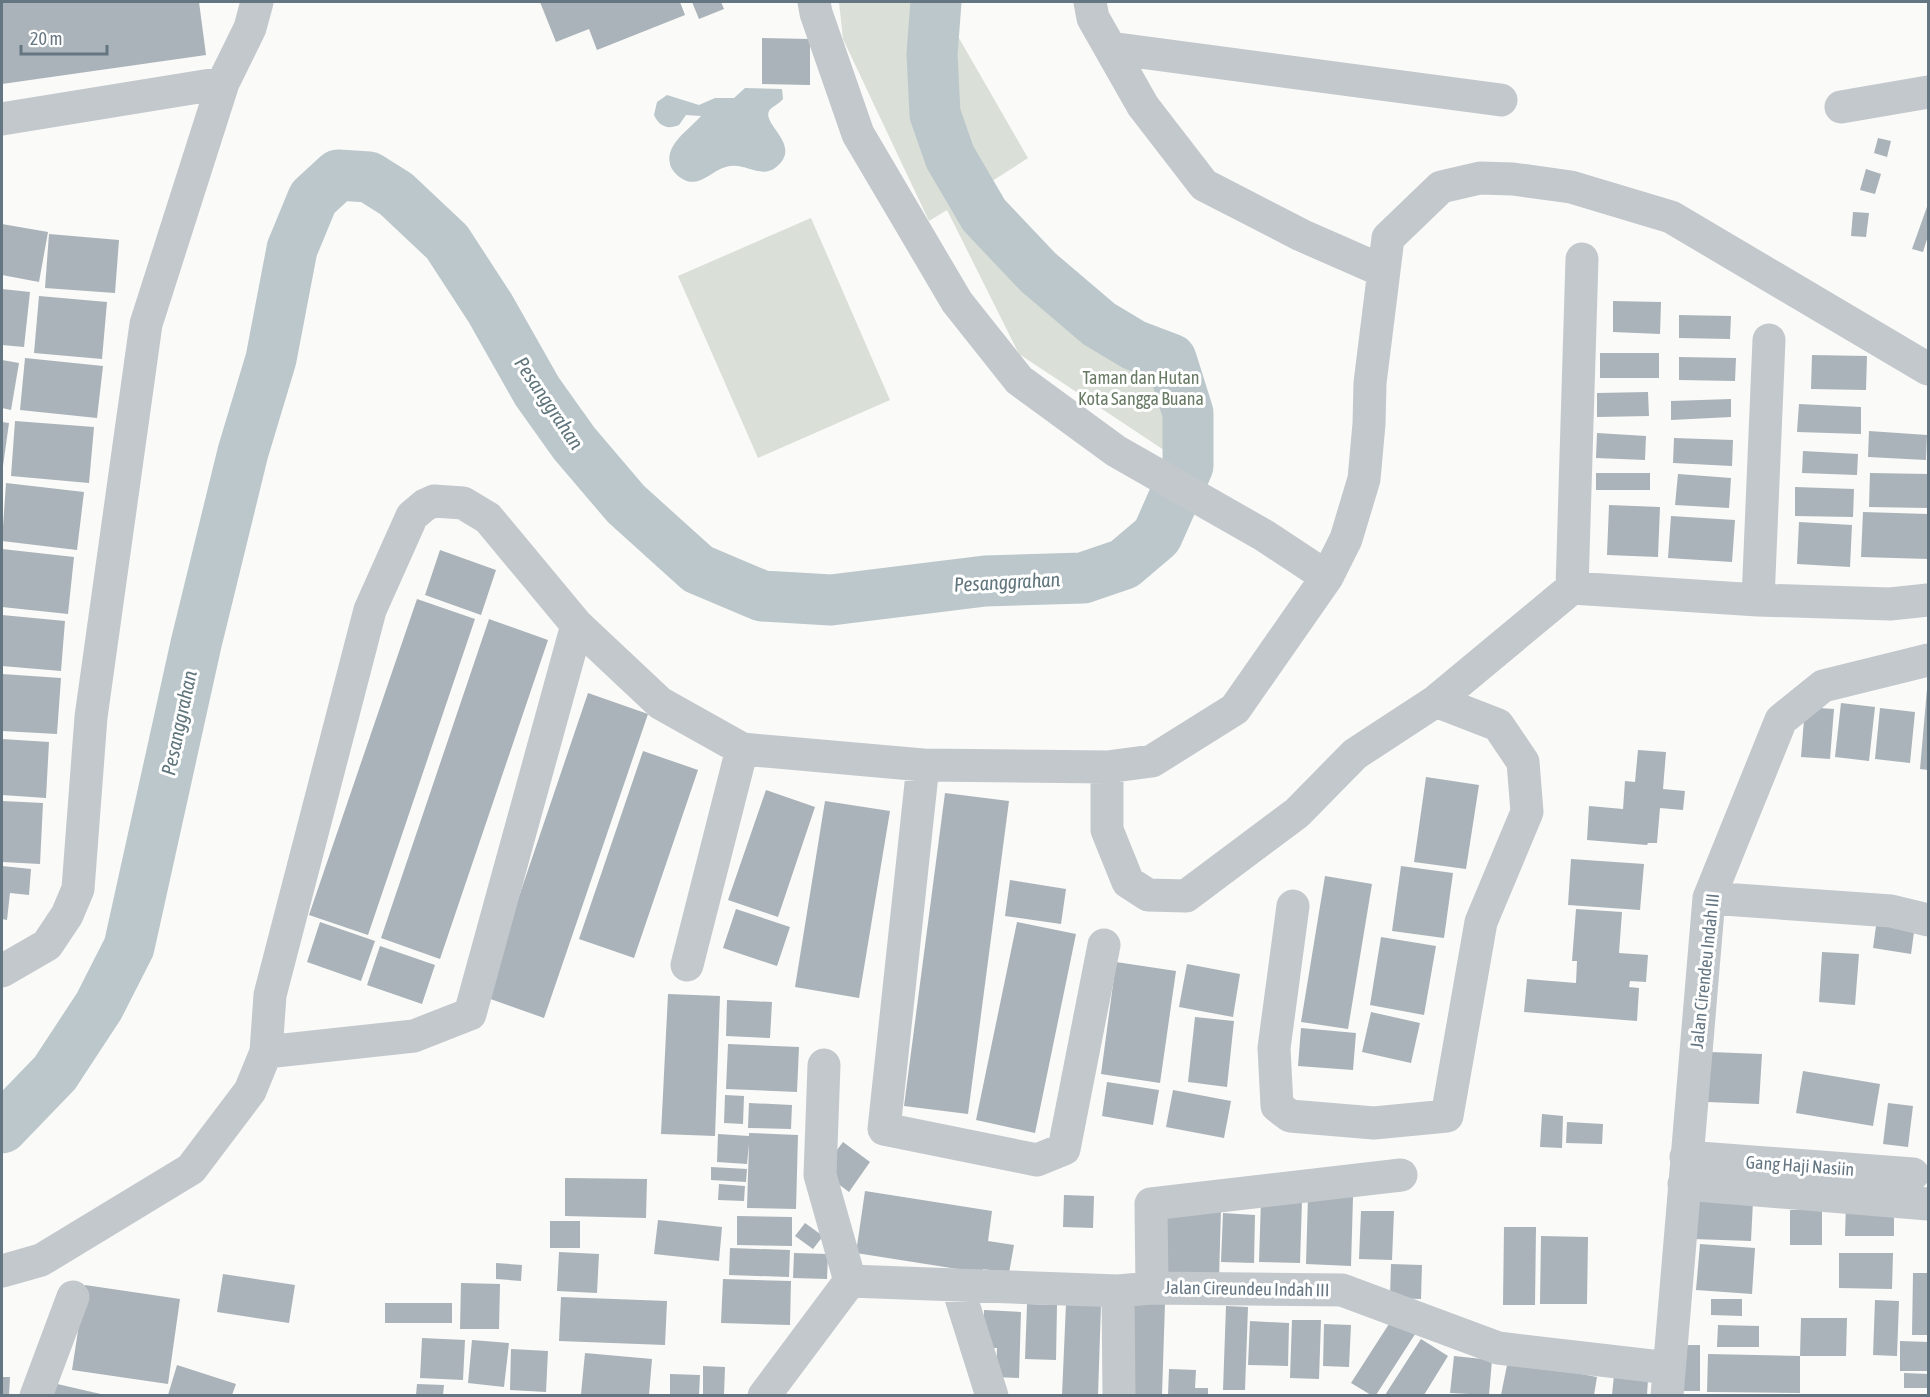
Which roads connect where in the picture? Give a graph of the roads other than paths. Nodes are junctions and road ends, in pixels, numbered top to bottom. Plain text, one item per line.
1 (257, 2) edge
2 (814, 2) edge
3 (1089, 2) edge
4 (1110, 48) junction
5 (223, 83) junction
6 (1929, 92) edge
7 (1501, 100) dead end
8 (1841, 107) dead end
9 (2, 119) edge
10 (1582, 259) dead end
11 (1383, 271) junction
12 (1769, 340) dead end
13 (1929, 369) edge
14 (1327, 577) junction
15 (1572, 588) junction
16 (1758, 600) junction
17 (1929, 600) edge
18 (577, 625) junction
19 (1929, 660) edge
20 (1436, 701) junction
21 (742, 749) junction
22 (923, 765) junction
23 (1107, 767) junction
24 (1709, 898) junction
25 (1293, 906) dead end
26 (1929, 920) edge
27 (1104, 945) dead end
28 (687, 965) dead end
29 (2, 971) edge
30 (266, 1052) junction
31 (824, 1065) dead end
32 (1685, 1171) junction
33 (1913, 1174) dead end
34 (1401, 1175) dead end
35 (1929, 1204) edge
36 (2, 1271) edge
37 (850, 1281) junction
38 (957, 1285) junction
39 (1152, 1288) junction
40 (1118, 1291) junction
41 (73, 1297) dead end
42 (1668, 1382) edge
43 (36, 1395) edge
44 (764, 1395) edge
45 (992, 1395) edge
46 (1119, 1395) edge

1 - 5 street
2 - 14 street
3 - 4 street
4 - 7 street
4 - 11 street
5 - 9 street
5 - 29 street
6 - 8 street
10 - 15 street
11 - 13 street
11 - 14 street
12 - 16 street
14 - 23 street
15 - 16 street
15 - 20 street
16 - 17 street
18 - 21 street
18 - 30 street
18 - 30 street
19 - 24 street, Jalan Cirendeu Indah III
20 - 23 street
20 - 25 street
21 - 22 street
21 - 28 street
22 - 23 street
22 - 27 street
24 - 26 street
24 - 32 street, Jalan Cirendeu Indah III
30 - 36 street
31 - 37 street
32 - 33 street, Gang Haji Nasiin
32 - 35 street
32 - 42 street, Jalan Cirendeu Indah III
34 - 39 street
37 - 38 street, Jalan Cireundeu Indah III
37 - 44 street
38 - 40 street, Jalan Cireundeu Indah III
38 - 45 street
39 - 40 street, Jalan Cireundeu Indah III
39 - 42 street, Jalan Cireundeu Indah III
40 - 46 street
41 - 43 street

